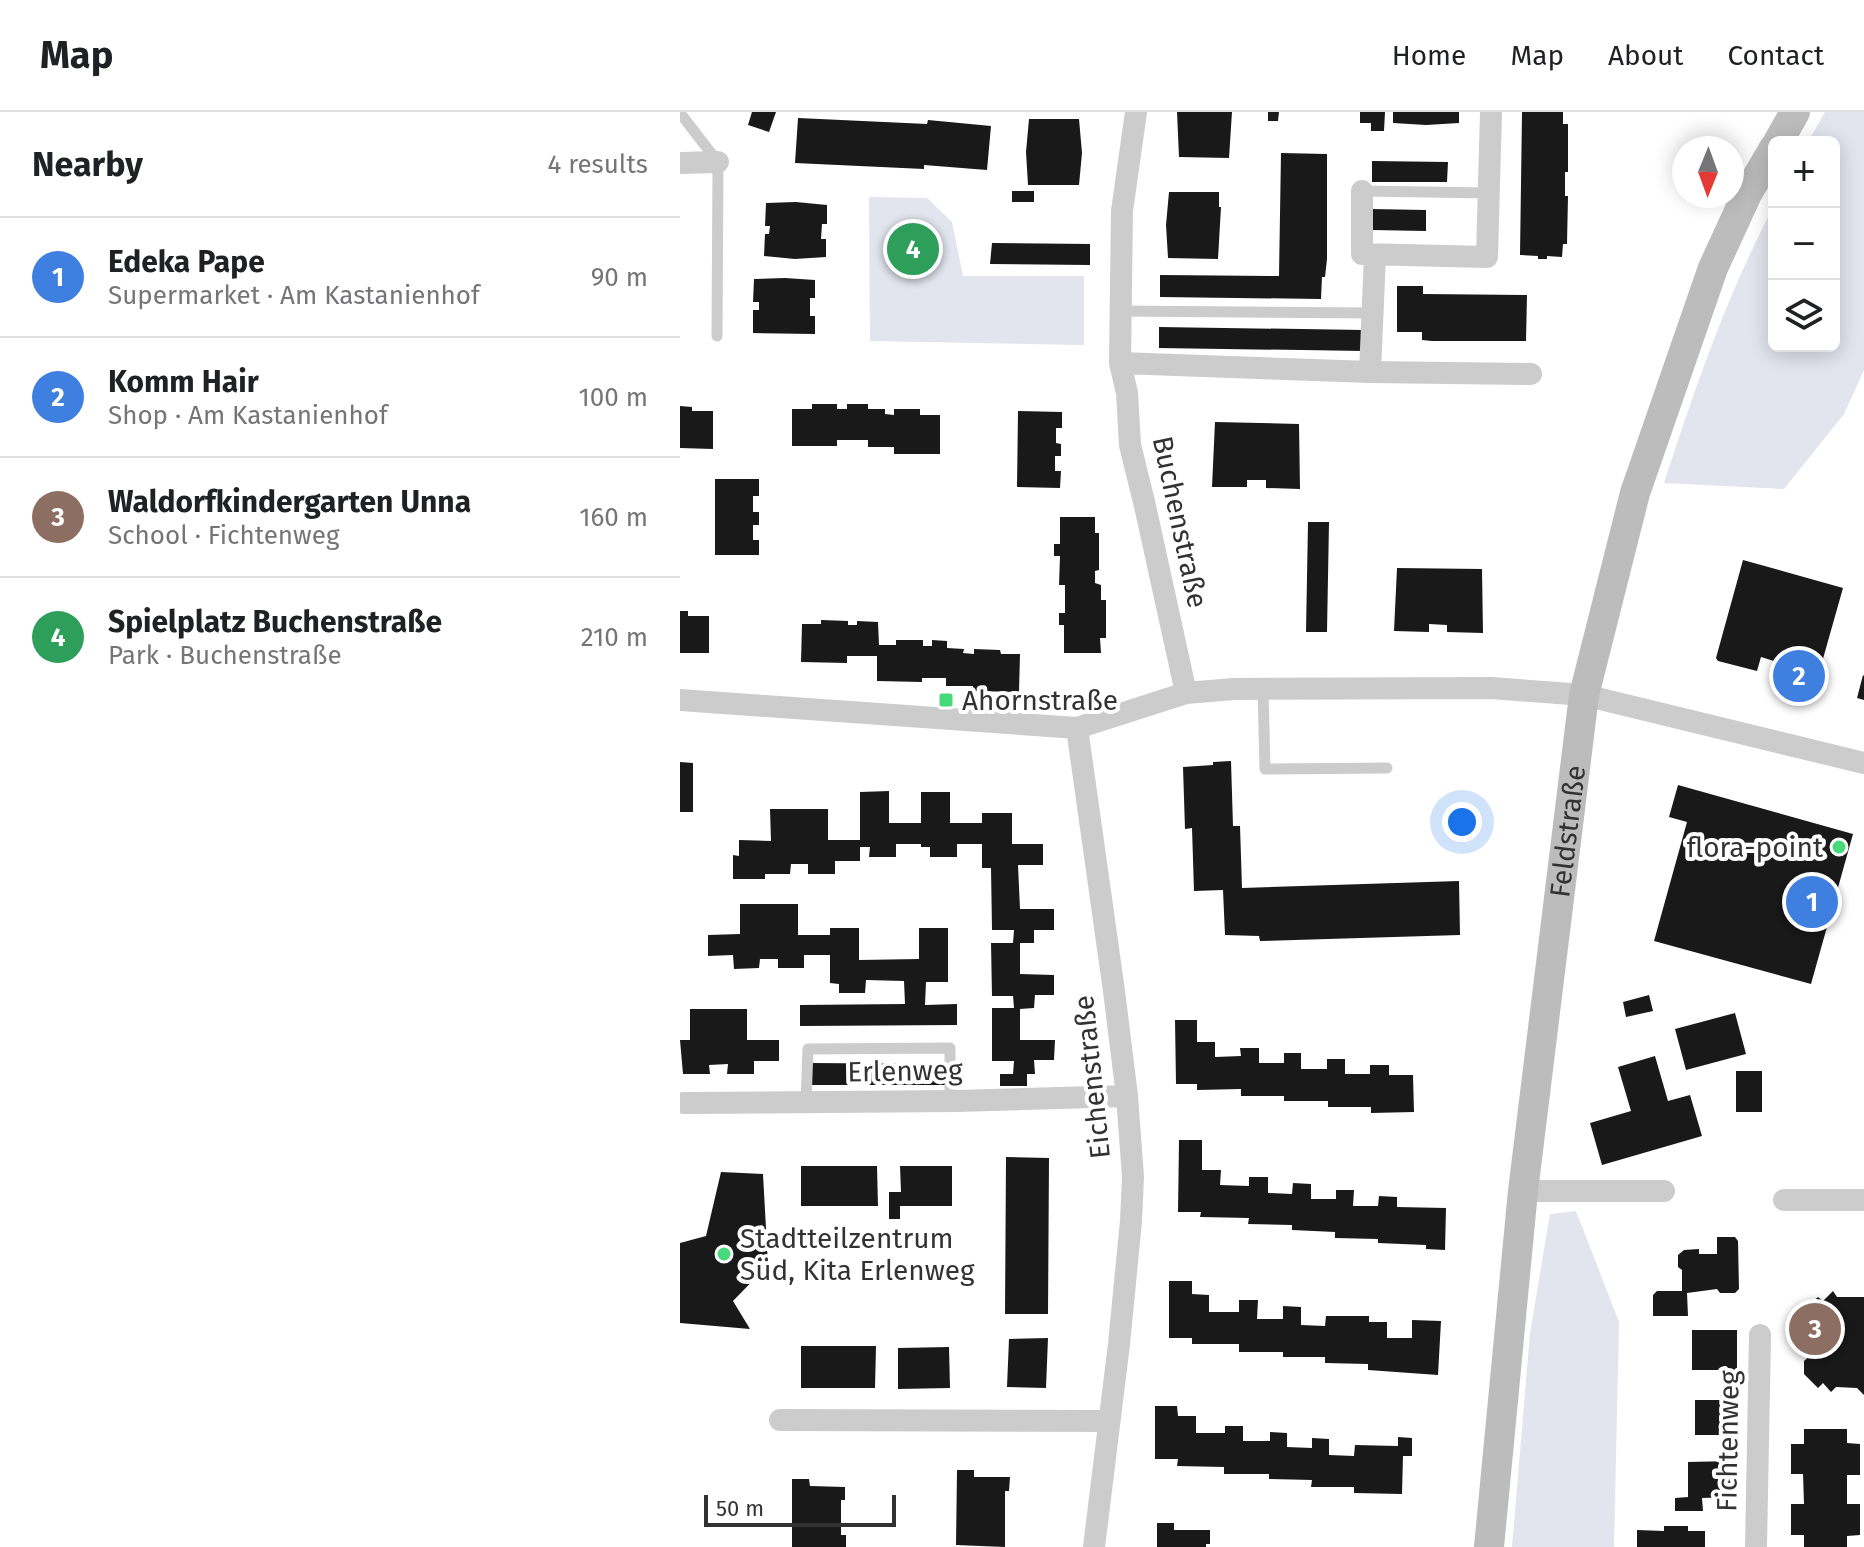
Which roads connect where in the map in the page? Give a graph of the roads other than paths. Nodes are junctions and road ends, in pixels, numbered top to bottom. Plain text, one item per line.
1 (1136, 112) edge
2 (1491, 112) edge
3 (1795, 112) edge
4 (680, 113) edge
5 (1781, 136) edge
6 (1768, 158) edge
7 (718, 162) junction
8 (680, 163) edge
9 (1362, 191) joint
10 (1489, 193) junction
11 (1375, 255) junction
12 (1120, 311) junction
13 (1374, 313) junction
14 (717, 336) dead end
15 (1120, 363) junction
16 (1370, 372) junction
17 (1531, 374) dead end
18 (1263, 689) junction
19 (1186, 693) junction
20 (1584, 695) junction
21 (680, 700) edge
22 (1077, 728) junction
23 (1864, 763) edge
24 (1387, 768) dead end
25 (1127, 1096) junction
26 (950, 1100) junction
27 (806, 1102) junction
28 (684, 1103) dead end
29 (1523, 1191) junction
30 (1664, 1191) dead end
31 (1784, 1200) dead end
32 (1864, 1200) edge
33 (1760, 1335) dead end
34 (780, 1420) dead end
35 (1108, 1421) junction
36 (1094, 1547) edge
37 (1489, 1547) edge
38 (1756, 1547) edge

1 - 12 street, Buchenstraße
2 - 10 street
3 - 5 main road
4 - 7 lane
6 - 20 main road, Feldstraße
7 - 8 street
7 - 14 lane
9 - 10 lane
9 - 11 street
10 - 11 street
11 - 13 street
12 - 13 lane
12 - 15 street, Buchenstraße
13 - 16 street
15 - 16 street
15 - 19 street, Buchenstraße
16 - 17 street
18 - 19 street
18 - 20 street
18 - 24 lane
19 - 22 street
20 - 23 street
20 - 29 main road, Feldstraße
21 - 22 street
22 - 25 street, Eichenstraße
25 - 26 street, Erlenweg
25 - 35 street, Eichenstraße
26 - 27 street, Erlenweg
26 - 27 lane
27 - 28 street, Erlenweg
29 - 30 street
29 - 37 main road, Feldstraße
31 - 32 street
33 - 38 street, Fichtenweg
34 - 35 street
35 - 36 street, Eichenstraße

